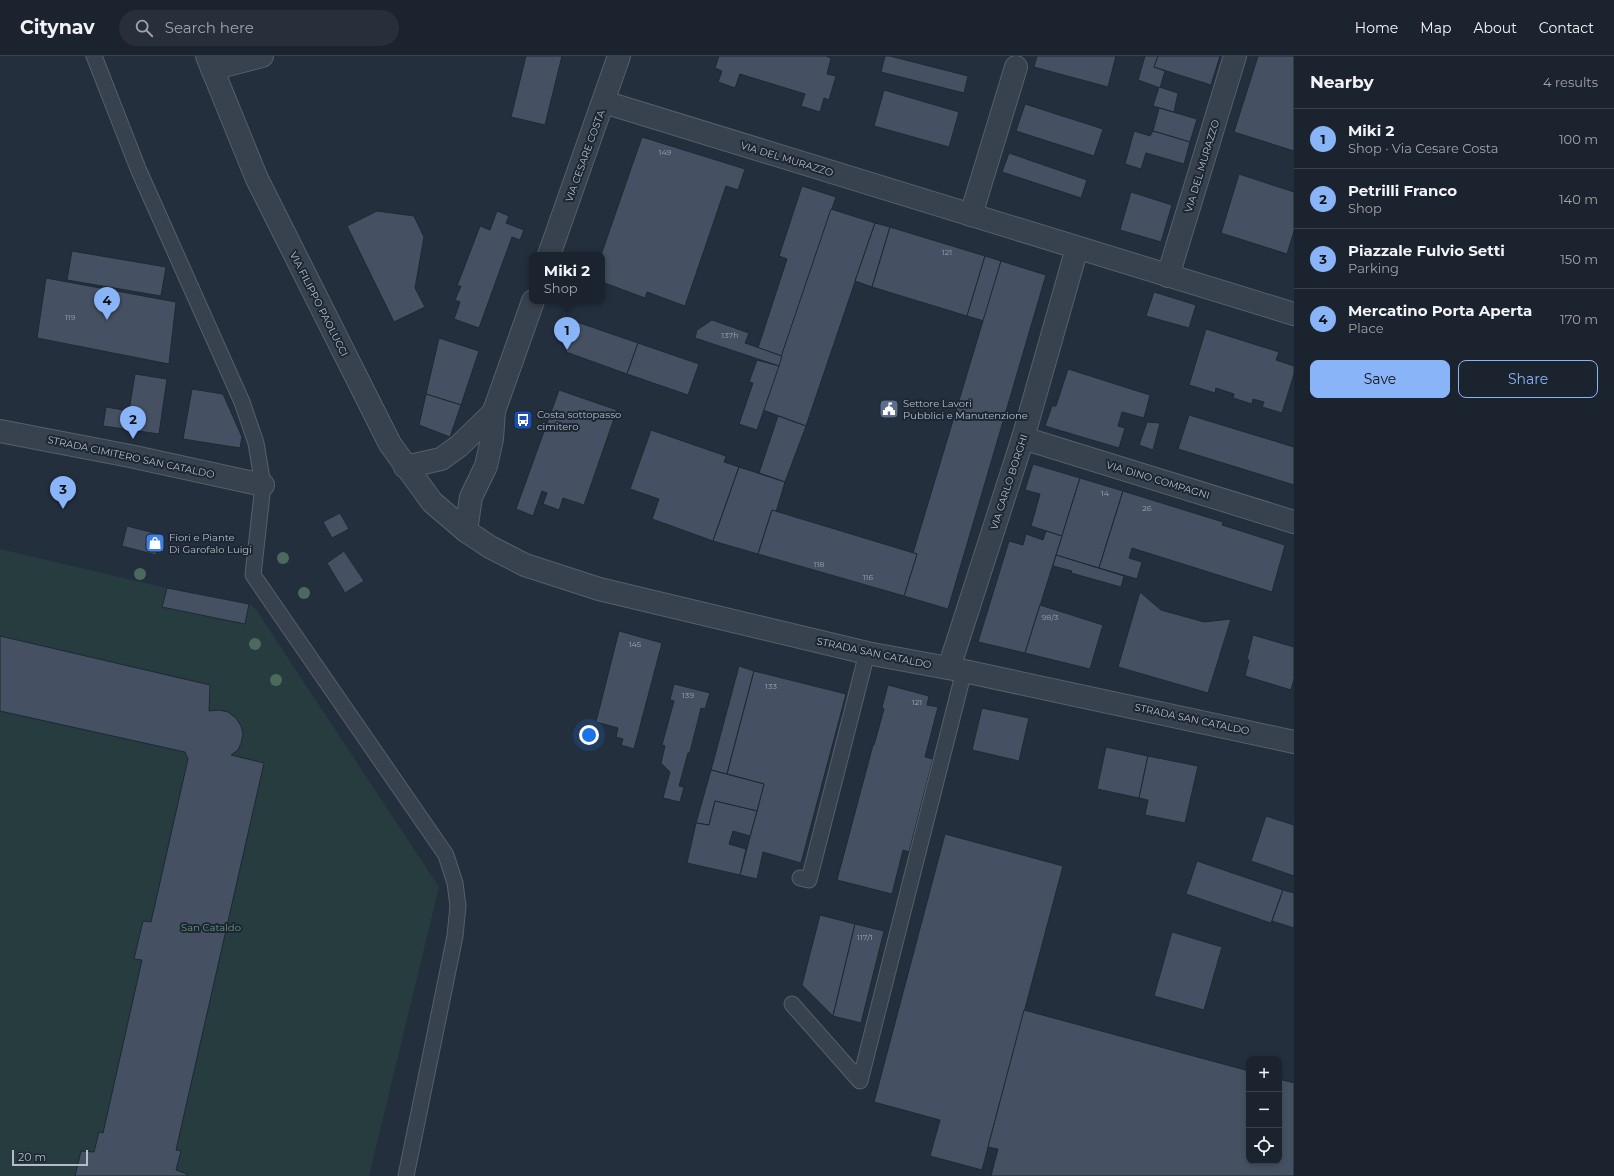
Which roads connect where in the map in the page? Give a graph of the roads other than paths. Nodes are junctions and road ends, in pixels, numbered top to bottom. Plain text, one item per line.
1 (94, 56) edge
2 (262, 56) edge
3 (619, 56) edge
4 (1235, 56) edge
5 (209, 62) edge
6 (1016, 67) dead end
7 (604, 102) junction
8 (971, 215) junction
9 (1078, 248) junction
10 (550, 252) edge
11 (1168, 276) junction
12 (532, 304) edge
13 (1294, 314) edge
14 (493, 413) junction
15 (0, 431) edge
16 (1023, 438) junction
17 (405, 466) junction
18 (263, 485) junction
19 (1294, 522) edge
20 (466, 531) junction
21 (867, 653) junction
22 (957, 670) junction
23 (1294, 742) edge
24 (800, 878) dead end
25 (792, 1004) dead end
26 (406, 1176) edge

1 - 18 lane
2 - 5 street
3 - 7 street, VIA CESARE COSTA
4 - 11 street, VIA DEL MURAZZO
5 - 17 street, VIA FILIPPO PAOLUCCI
6 - 8 street
7 - 8 street, VIA DEL MURAZZO
7 - 10 street, VIA CESARE COSTA
8 - 9 street, VIA DEL MURAZZO
9 - 11 street, VIA DEL MURAZZO
9 - 16 street, VIA CARLO BORGHI
11 - 13 street, VIA DEL MURAZZO
12 - 14 street
14 - 17 street
14 - 20 street
15 - 18 street, STRADA CIMITERO SAN CATALDO
16 - 19 street, VIA DINO COMPAGNI
16 - 22 street, VIA CARLO BORGHI
17 - 20 street, VIA FILIPPO PAOLUCCI
18 - 26 lane
20 - 21 street, STRADA SAN CATALDO
21 - 22 street, STRADA SAN CATALDO
21 - 24 lane
22 - 23 street, STRADA SAN CATALDO
22 - 25 lane

